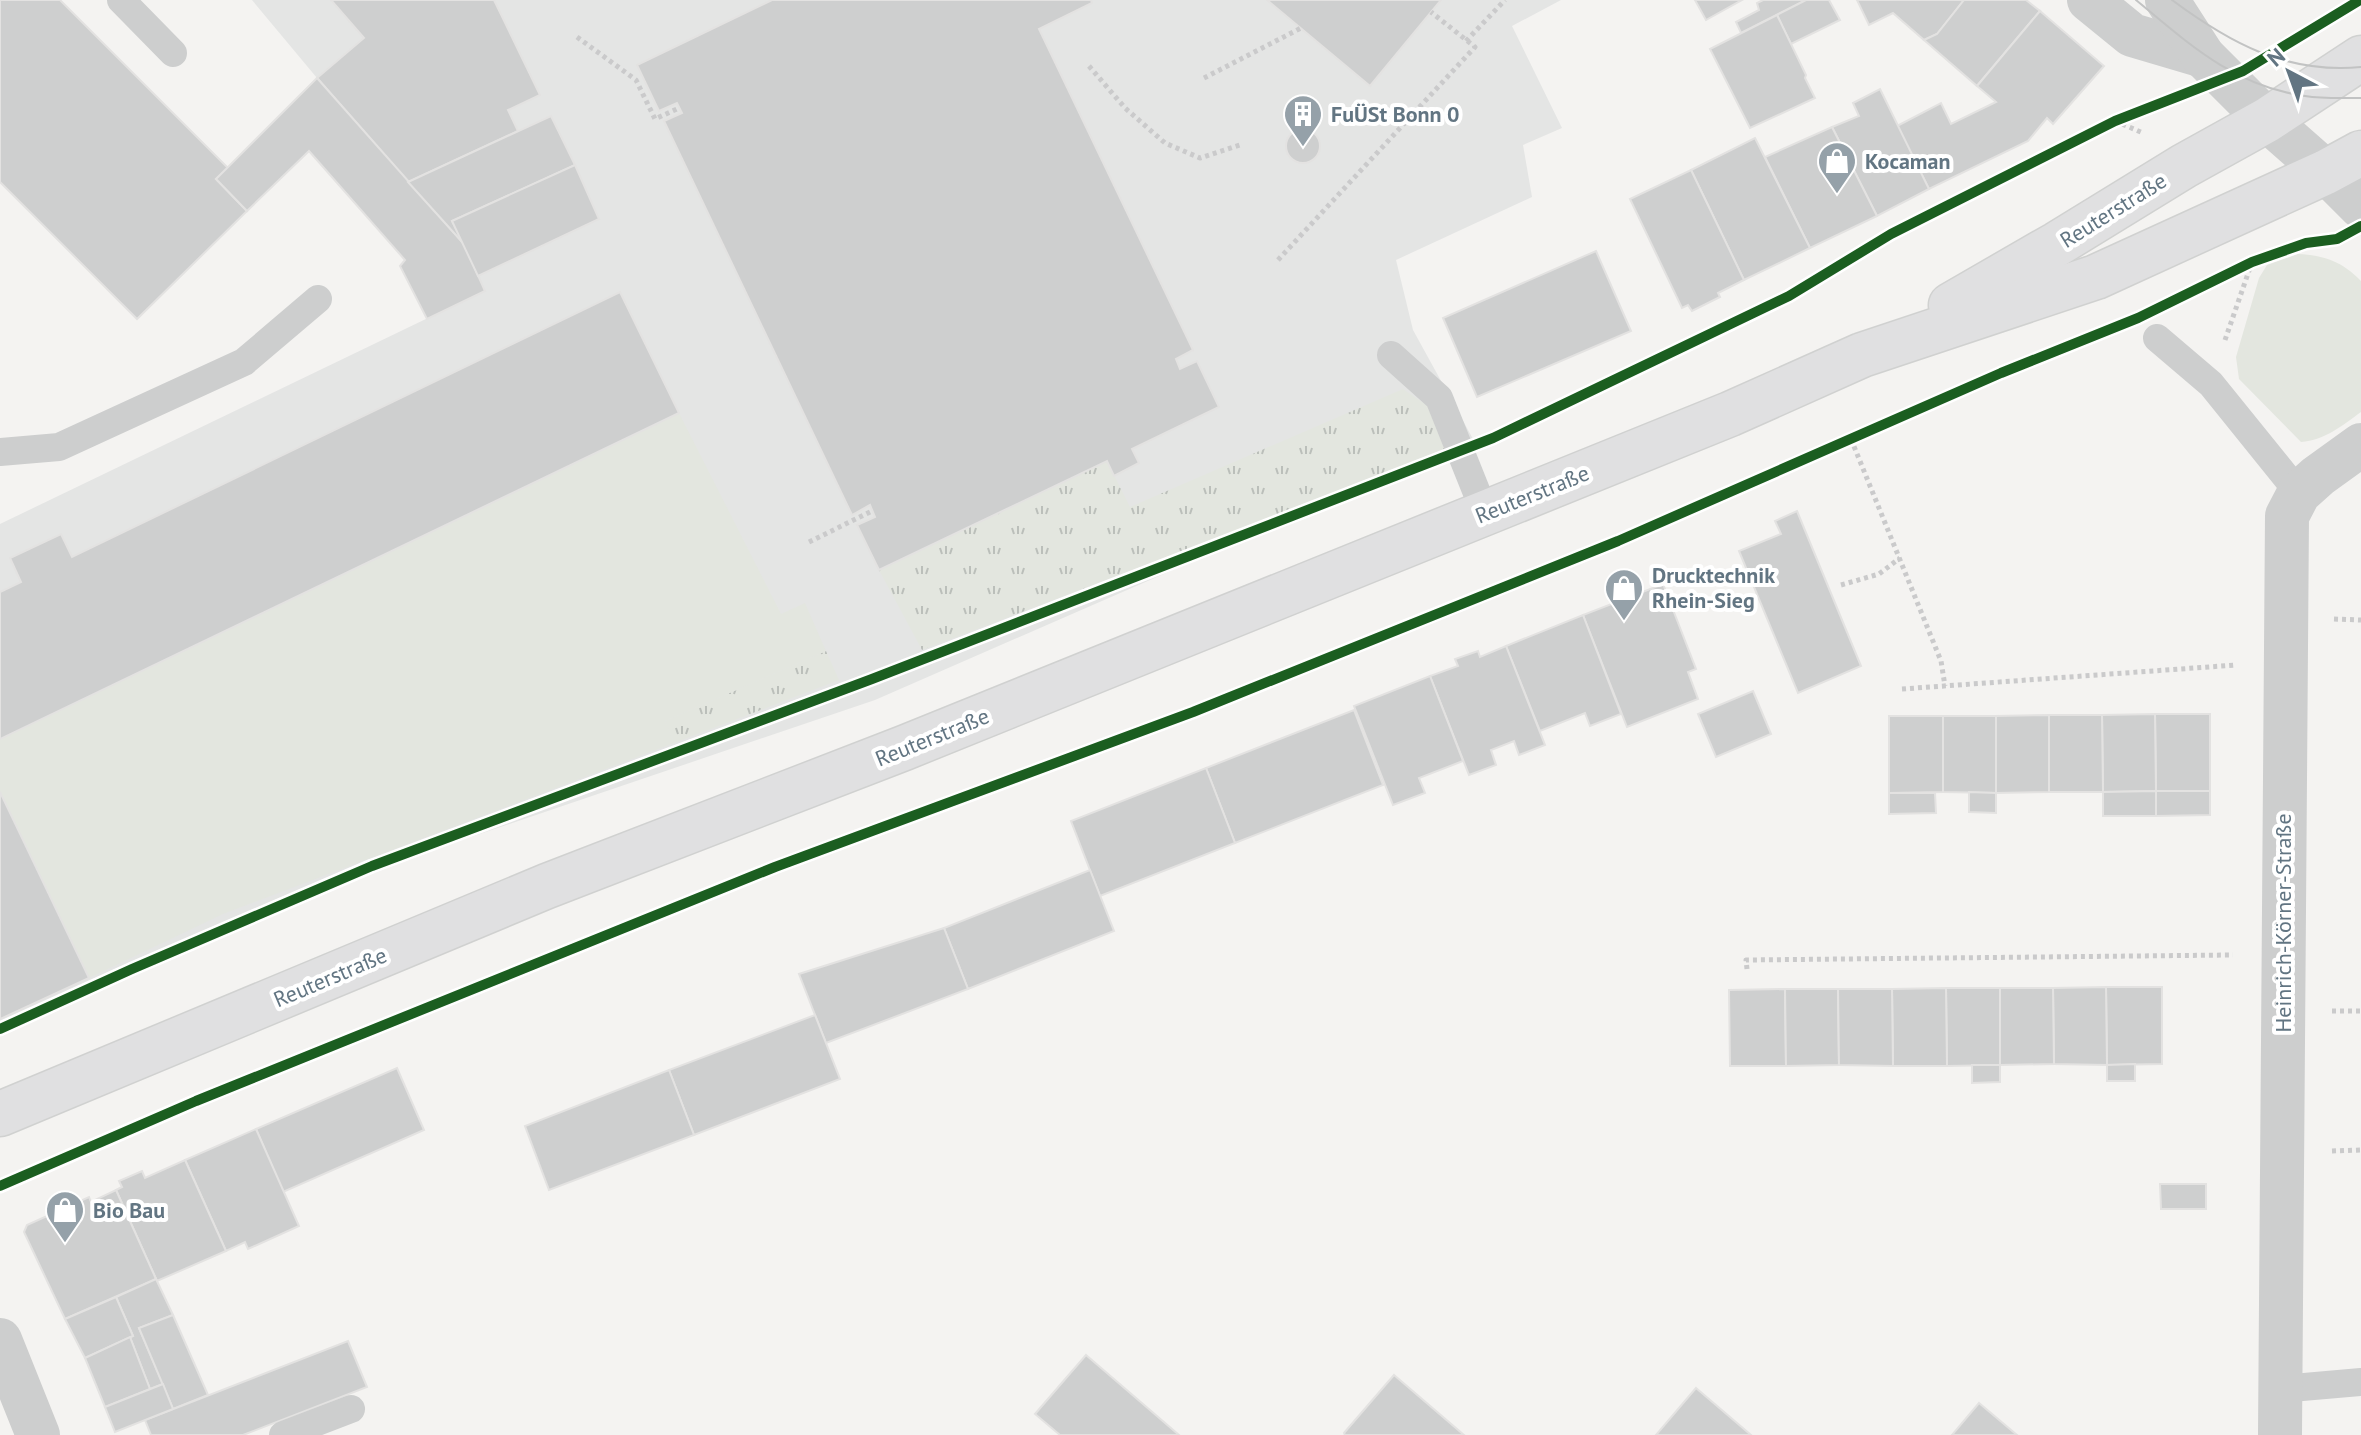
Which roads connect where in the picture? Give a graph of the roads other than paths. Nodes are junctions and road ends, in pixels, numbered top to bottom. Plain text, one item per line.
1 (121, 0) edge
2 (2089, 0) edge
3 (2167, 0) edge
4 (173, 53) dead end
5 (2203, 56) junction
6 (2361, 58) edge
7 (2267, 120) junction
8 (2344, 162) edge
9 (2361, 207) edge
10 (318, 299) dead end
11 (2157, 338) dead end
12 (1391, 355) dead end
13 (1862, 355) junction
14 (2361, 445) edge
15 (0, 452) edge
16 (2299, 493) junction
17 (1485, 513) junction
18 (0, 1114) edge
19 (0, 1340) edge
20 (2361, 1382) edge
21 (2281, 1389) junction
22 (351, 1409) dead end
23 (38, 1435) edge
24 (283, 1435) edge
25 (2280, 1435) edge

1 - 4 lane
2 - 5 street
3 - 5 street
5 - 7 street
6 - 7 main road, Reuterstraße
7 - 8 street
7 - 13 main road, Reuterstraße
8 - 9 street
8 - 13 main road, Reuterstraße
10 - 15 lane
11 - 16 lane
12 - 17 lane
13 - 17 main road, Reuterstraße
14 - 16 street
16 - 21 street, Heinrich-Körner-Straße
17 - 18 main road, Reuterstraße
19 - 23 street
20 - 21 lane
21 - 25 street, Heinrich-Körner-Straße
22 - 24 lane

